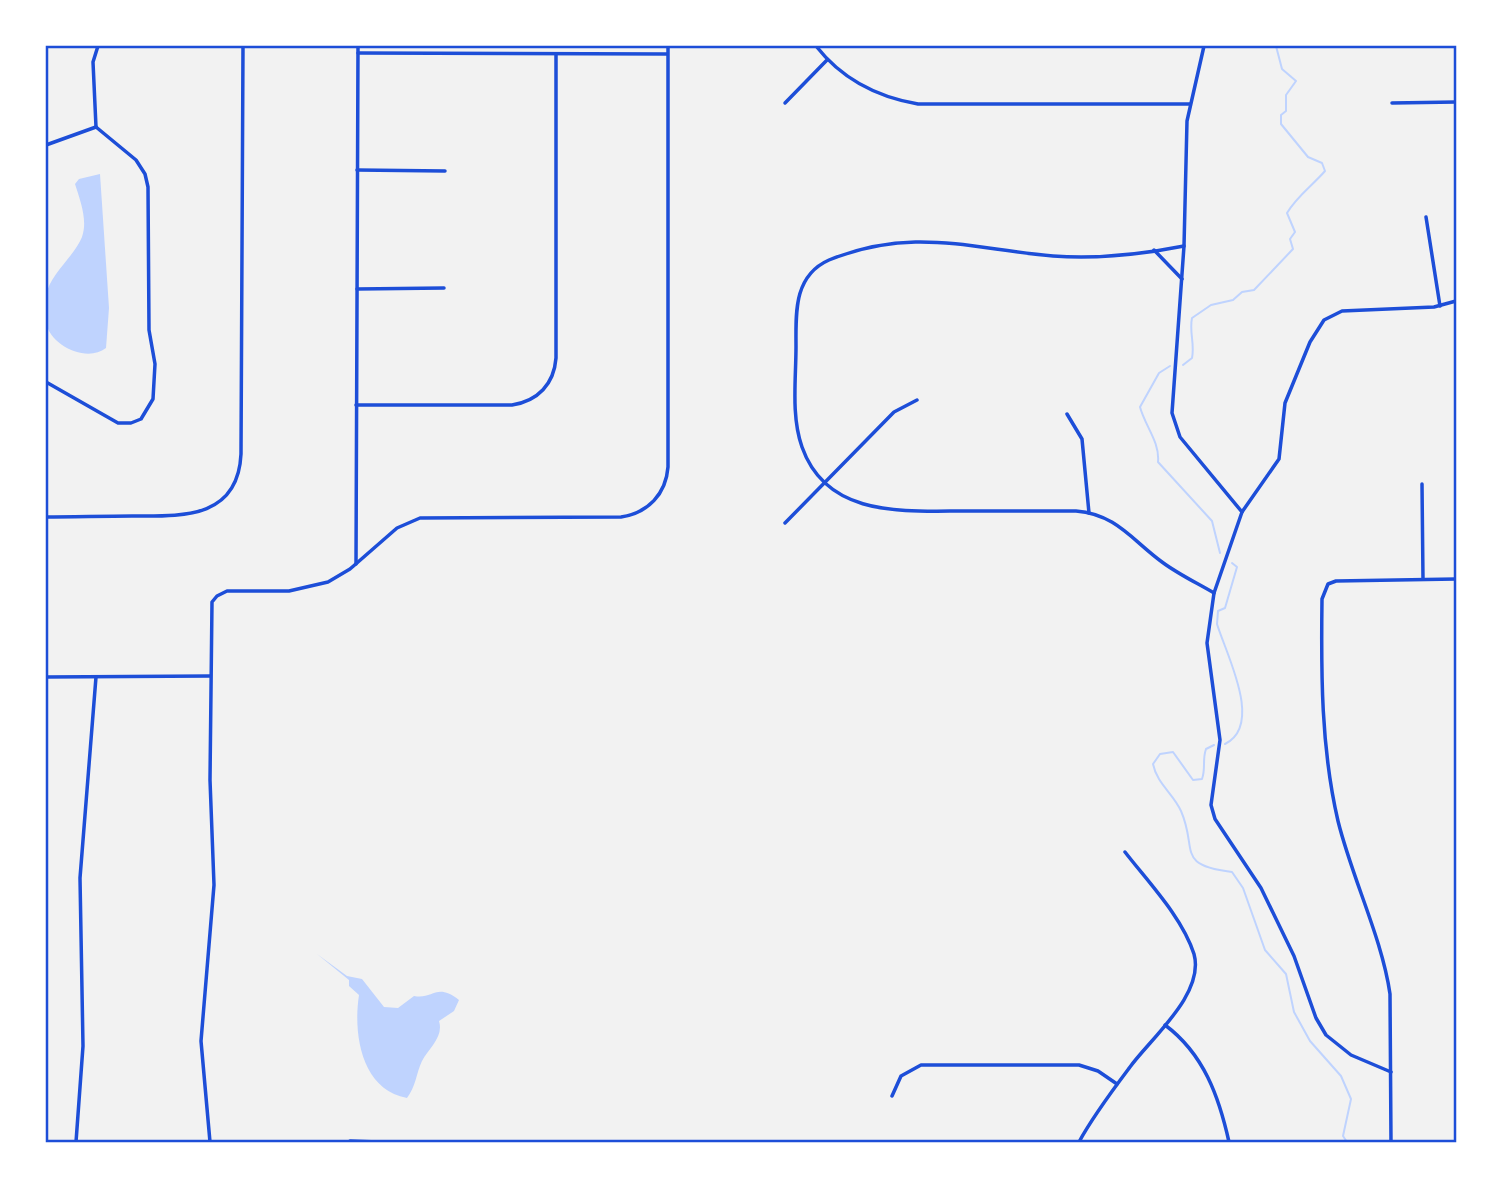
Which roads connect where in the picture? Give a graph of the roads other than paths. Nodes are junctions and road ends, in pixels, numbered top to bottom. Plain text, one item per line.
1 (98, 46) edge
2 (243, 46) edge
3 (358, 46) edge
4 (668, 46) edge
5 (816, 46) edge
6 (1204, 46) edge
7 (358, 53) junction
8 (556, 54) junction
9 (668, 54) junction
10 (828, 60) junction
11 (1457, 102) edge
12 (785, 103) dead end
13 (1392, 103) dead end
14 (1190, 104) junction
15 (96, 127) junction
16 (46, 145) edge
17 (357, 170) junction
18 (445, 171) dead end
19 (1426, 217) dead end
20 (1185, 246) junction
21 (1154, 250) junction
22 (1183, 279) junction
23 (444, 288) dead end
24 (357, 289) junction
25 (1457, 302) edge
26 (1440, 306) junction
27 (46, 382) edge
28 (917, 400) dead end
29 (356, 405) junction
30 (1067, 414) dead end
31 (824, 482) junction
32 (1422, 484) dead end
33 (1242, 512) junction
34 (1089, 513) junction
35 (46, 517) edge
36 (785, 523) dead end
37 (356, 564) junction
38 (1423, 579) junction
39 (1457, 579) edge
40 (1214, 593) junction
41 (210, 676) junction
42 (46, 677) edge
43 (96, 677) junction
44 (1125, 852) dead end
45 (1165, 1025) junction
46 (1391, 1072) junction
47 (1118, 1084) junction
48 (892, 1096) dead end
49 (350, 1141) edge
50 (76, 1143) edge
51 (209, 1143) edge
52 (378, 1143) edge
53 (1079, 1143) edge
54 (1228, 1143) edge
55 (1391, 1143) edge

1 - 15 street
2 - 35 street
3 - 7 street
4 - 9 street
5 - 10 street
6 - 14 street
7 - 8 street
7 - 17 street
8 - 9 street
8 - 29 street
9 - 37 street
10 - 12 street
10 - 14 street
11 - 13 street
14 - 20 street
15 - 16 street
15 - 27 street
17 - 18 street
17 - 24 street
19 - 26 street
20 - 21 street
20 - 22 street
21 - 22 street
21 - 31 street
22 - 33 street
23 - 24 street
24 - 29 street
25 - 26 street
26 - 33 street
28 - 31 street
29 - 37 street
30 - 34 street
31 - 34 street
31 - 36 street
32 - 38 street
33 - 40 street
34 - 40 street
37 - 41 street
38 - 39 street
38 - 46 street
40 - 46 street
41 - 43 street
41 - 51 street
42 - 43 street
43 - 50 street
44 - 45 street
45 - 47 street
45 - 54 street
46 - 55 street
47 - 48 street
47 - 53 street
49 - 52 street

